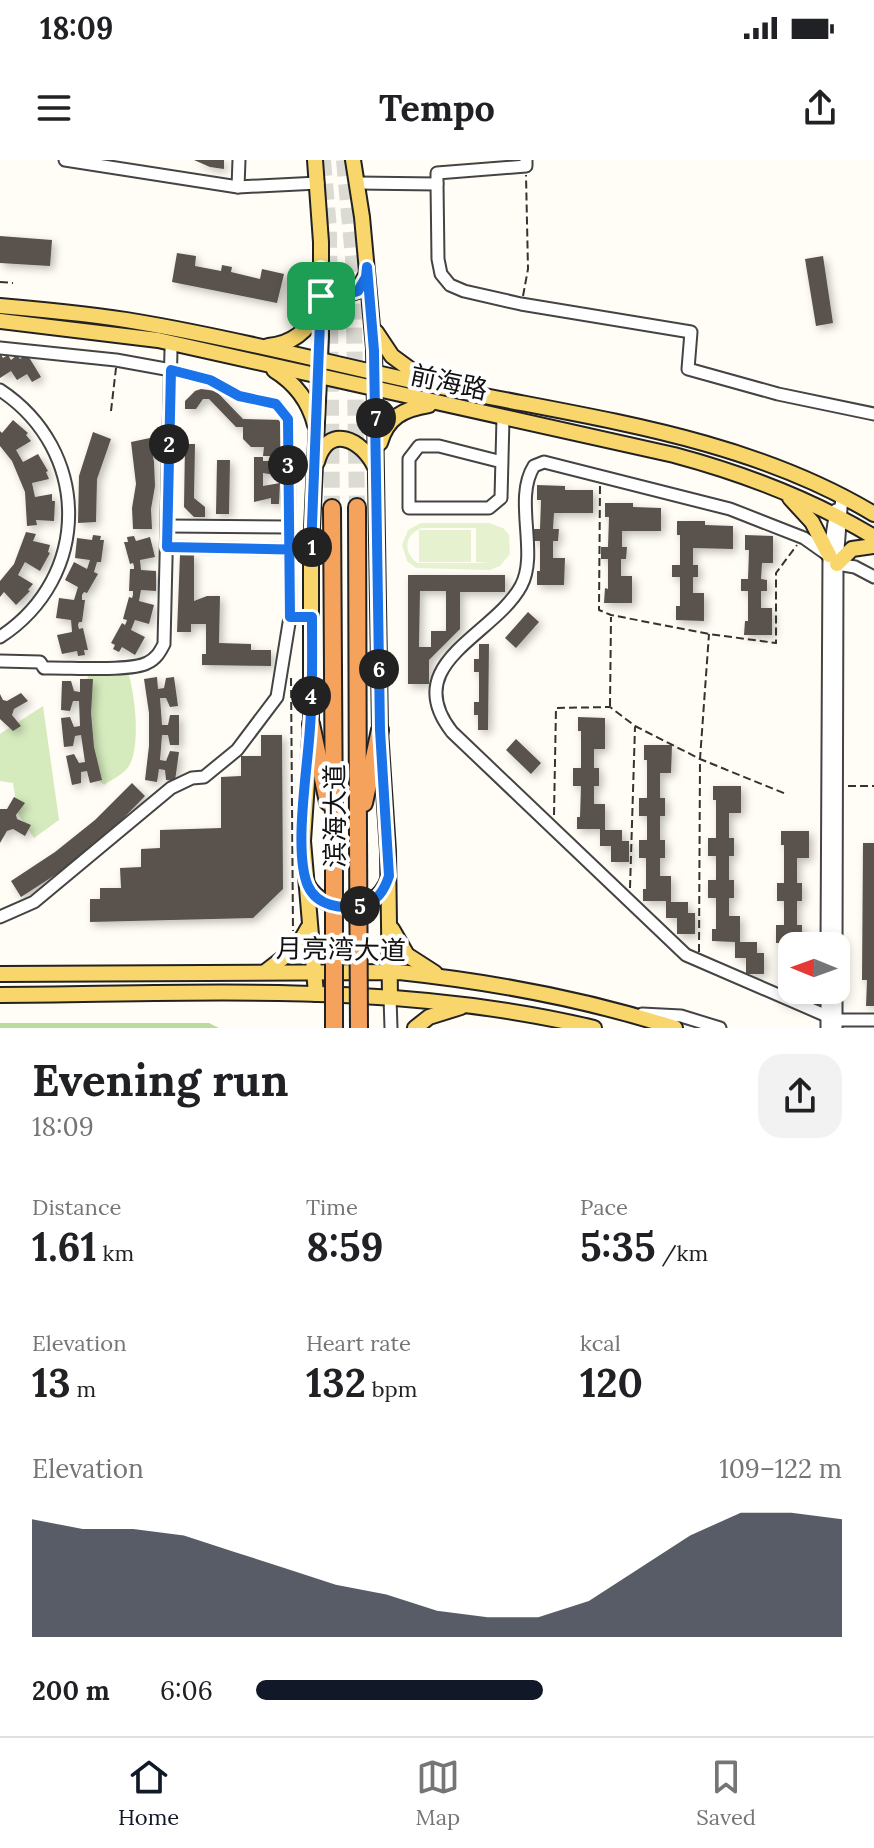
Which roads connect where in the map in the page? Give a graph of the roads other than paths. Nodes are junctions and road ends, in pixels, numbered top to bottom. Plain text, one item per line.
1 (65, 160) edge
2 (239, 160) edge
3 (315, 160) edge
4 (353, 160) edge
5 (526, 163) edge
6 (318, 183) junction
7 (357, 183) junction
8 (437, 184) junction
9 (238, 187) junction
10 (367, 267) junction
11 (321, 268) junction
12 (321, 296) junction
13 (0, 306) edge
14 (372, 320) junction
15 (0, 321) edge
16 (257, 346) junction
17 (0, 348) edge
18 (171, 350) dead end
19 (320, 361) junction
20 (259, 362) junction
21 (171, 370) junction
22 (375, 373) junction
23 (320, 377) junction
24 (441, 387) junction
25 (0, 390) edge
26 (376, 390) junction
27 (438, 404) junction
28 (874, 414) edge
29 (503, 418) junction
30 (317, 440) junction
31 (502, 462) junction
32 (377, 465) junction
33 (315, 468) junction
34 (780, 489) junction
35 (842, 495) junction
36 (357, 507) tunnel mouth
37 (332, 508) tunnel mouth
38 (874, 514) edge
39 (838, 516) junction
40 (167, 526) junction
41 (288, 527) junction
42 (874, 537) edge
43 (874, 546) edge
44 (167, 547) junction
45 (288, 550) junction
46 (311, 550) junction
47 (833, 559) junction
48 (874, 577) edge
49 (290, 617) junction
50 (312, 617) junction
51 (0, 637) edge
52 (0, 661) edge
53 (311, 724) junction
54 (380, 730) junction
55 (334, 835) junction
56 (358, 836) junction
57 (389, 876) junction
58 (307, 884) junction
59 (389, 914) junction
60 (0, 917) edge
61 (310, 920) junction
62 (827, 932) edge
63 (836, 932) edge
64 (265, 972) junction
65 (313, 972) junction
66 (389, 972) junction
67 (0, 974) edge
68 (450, 977) junction
69 (316, 994) junction
70 (0, 995) edge
71 (390, 997) junction
72 (472, 1005) junction
73 (630, 1013) junction
74 (874, 1020) edge
75 (832, 1023) edge
76 (334, 1028) edge
77 (359, 1028) edge
78 (391, 1028) edge
79 (415, 1028) edge
80 (594, 1028) edge
81 (675, 1028) edge
82 (720, 1028) edge

1 - 9 street
2 - 9 street
3 - 6 main road
4 - 7 main road
5 - 8 street
6 - 9 street
6 - 11 main road
7 - 8 street
7 - 10 main road
8 - 28 street
10 - 11 main road
10 - 14 main road
11 - 12 main road
12 - 16 main road
12 - 19 main road
13 - 16 main road, 前海路
14 - 22 main road
14 - 24 main road
15 - 20 main road, 前海路
16 - 19 main road, 前海路
17 - 21 street
18 - 21 street
19 - 22 main road, 前海路
19 - 23 main road
20 - 23 main road, 前海路
20 - 30 main road
21 - 40 street
21 - 41 street
22 - 24 main road, 前海路
22 - 26 main road
23 - 26 main road, 前海路
23 - 30 main road
24 - 35 main road, 前海路
25 - 51 street
26 - 27 main road, 前海路
26 - 32 main road
27 - 29 main road, 前海路
27 - 32 main road
29 - 31 street
29 - 34 main road, 前海路
30 - 33 main road
31 - 31 street
32 - 33 main road
32 - 54 main road
33 - 46 main road
34 - 39 main road, 前海路
34 - 47 main road
35 - 38 main road, 前海路
35 - 39 street
36 - 56 highway, 滨海大道
37 - 55 highway, 滨海大道
39 - 42 main road, 前海路
39 - 47 street
40 - 41 street
40 - 44 street
41 - 45 street
43 - 47 main road
44 - 45 street
44 - 52 street
45 - 46 street
45 - 49 street
46 - 50 main road
47 - 48 street
47 - 62 street
47 - 63 street
47 - 75 street
49 - 50 street
49 - 60 street
50 - 53 main road
53 - 55 highway
53 - 58 main road
54 - 56 highway
54 - 57 main road
55 - 76 highway, 滨海大道, bridge
56 - 77 highway, 滨海大道, bridge
57 - 58 main road
57 - 59 main road
58 - 61 main road
59 - 66 main road
59 - 68 main road
61 - 64 main road
61 - 65 main road
64 - 65 main road, 月亮湾大道
64 - 67 main road, 月亮湾大道
65 - 66 main road, 月亮湾大道
65 - 69 main road
66 - 68 main road, 月亮湾大道
66 - 71 main road
68 - 73 main road, 月亮湾大道
69 - 70 main road, 月亮湾大道
69 - 71 main road, 月亮湾大道
71 - 72 main road, 月亮湾大道
71 - 78 street
72 - 79 main road
72 - 80 main road, 月亮湾大道
73 - 81 main road, 月亮湾大道
73 - 82 street
74 - 75 street

